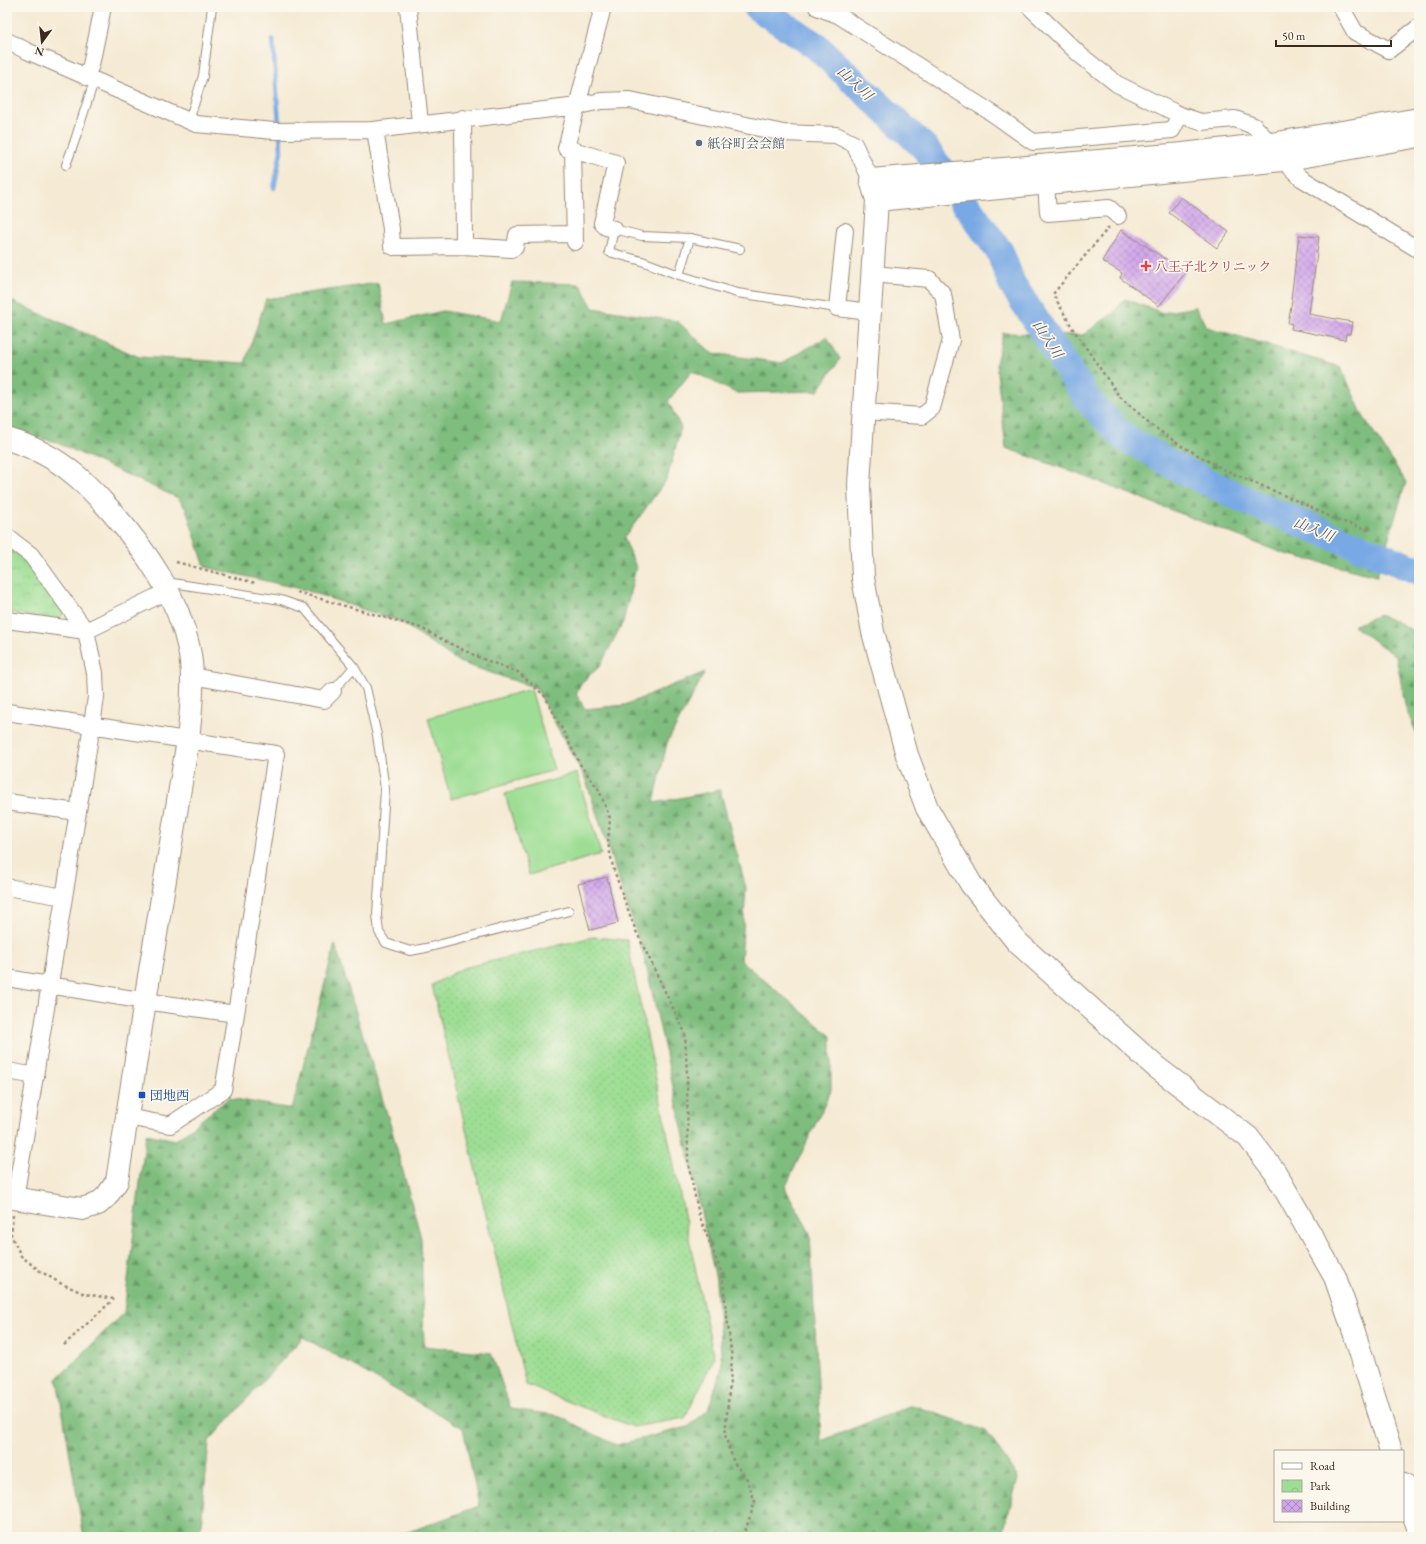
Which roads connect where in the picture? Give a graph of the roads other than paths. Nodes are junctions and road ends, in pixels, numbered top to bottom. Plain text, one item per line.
1 (212, 7) edge
2 (408, 7) edge
3 (603, 7) edge
4 (817, 7) edge
5 (1030, 7) edge
6 (1341, 7) edge
7 (100, 8) edge
8 (1419, 27) edge
9 (7, 41) edge
10 (90, 79) junction
11 (578, 106) junction
12 (1180, 115) junction
13 (463, 118) junction
14 (1419, 119) edge
15 (189, 121) junction
16 (420, 123) junction
17 (375, 130) junction
18 (1419, 136) edge
19 (573, 150) junction
20 (1277, 152) junction
21 (66, 165) dead end
22 (871, 180) junction
23 (1046, 183) junction
24 (877, 200) junction
25 (1118, 216) road end
26 (614, 229) junction
27 (845, 231) dead end
28 (690, 238) junction
29 (464, 246) junction
30 (740, 249) dead end
31 (1419, 250) edge
32 (872, 274) junction
33 (679, 275) junction
34 (837, 308) junction
35 (870, 312) junction
36 (864, 412) junction
37 (7, 439) edge
38 (7, 537) edge
39 (166, 586) junction
40 (7, 620) edge
41 (86, 631) junction
42 (354, 667) junction
43 (192, 676) junction
44 (333, 691) joint
45 (7, 712) edge
46 (92, 725) junction
47 (188, 740) junction
48 (7, 802) edge
49 (77, 812) junction
50 (7, 887) edge
51 (64, 897) junction
52 (569, 912) dead end
53 (7, 978) edge
54 (50, 985) junction
55 (144, 1001) junction
56 (236, 1014) junction
57 (7, 1071) edge
58 (36, 1076) junction
59 (127, 1117) junction
60 (11, 1198) edge
61 (1390, 1450) edge
62 (1404, 1488) edge
63 (1419, 1530) edge

1 - 15 lane
2 - 16 street
3 - 11 street
4 - 12 street
5 - 12 street
6 - 8 street
7 - 10 street
9 - 10 street
10 - 15 street
10 - 21 lane
11 - 13 street
11 - 19 street
11 - 22 street
12 - 20 street
13 - 16 street
13 - 29 street
14 - 20 street
15 - 17 street
16 - 17 street
17 - 29 street
18 - 20 street
19 - 26 street
19 - 29 street
20 - 22 street
20 - 23 street
20 - 31 street
22 - 24 street
23 - 24 street
23 - 25 street
24 - 32 street
26 - 28 lane
26 - 33 lane
27 - 34 street
28 - 30 lane
28 - 33 lane
32 - 35 street
32 - 36 street
33 - 34 lane
34 - 35 street
35 - 36 street
36 - 61 street
37 - 39 street
38 - 41 street
39 - 41 street
39 - 42 lane
39 - 43 street
40 - 41 street
41 - 46 street
42 - 44 lane
42 - 52 lane
43 - 44 street
43 - 47 street
45 - 46 street
46 - 47 street
46 - 49 street
47 - 55 street
47 - 56 street
48 - 49 street
49 - 51 street
50 - 51 street
51 - 54 street
53 - 54 street
54 - 55 street
54 - 58 street
55 - 56 street
55 - 59 street
56 - 59 street
57 - 58 street
58 - 60 street
59 - 60 street
62 - 63 street

